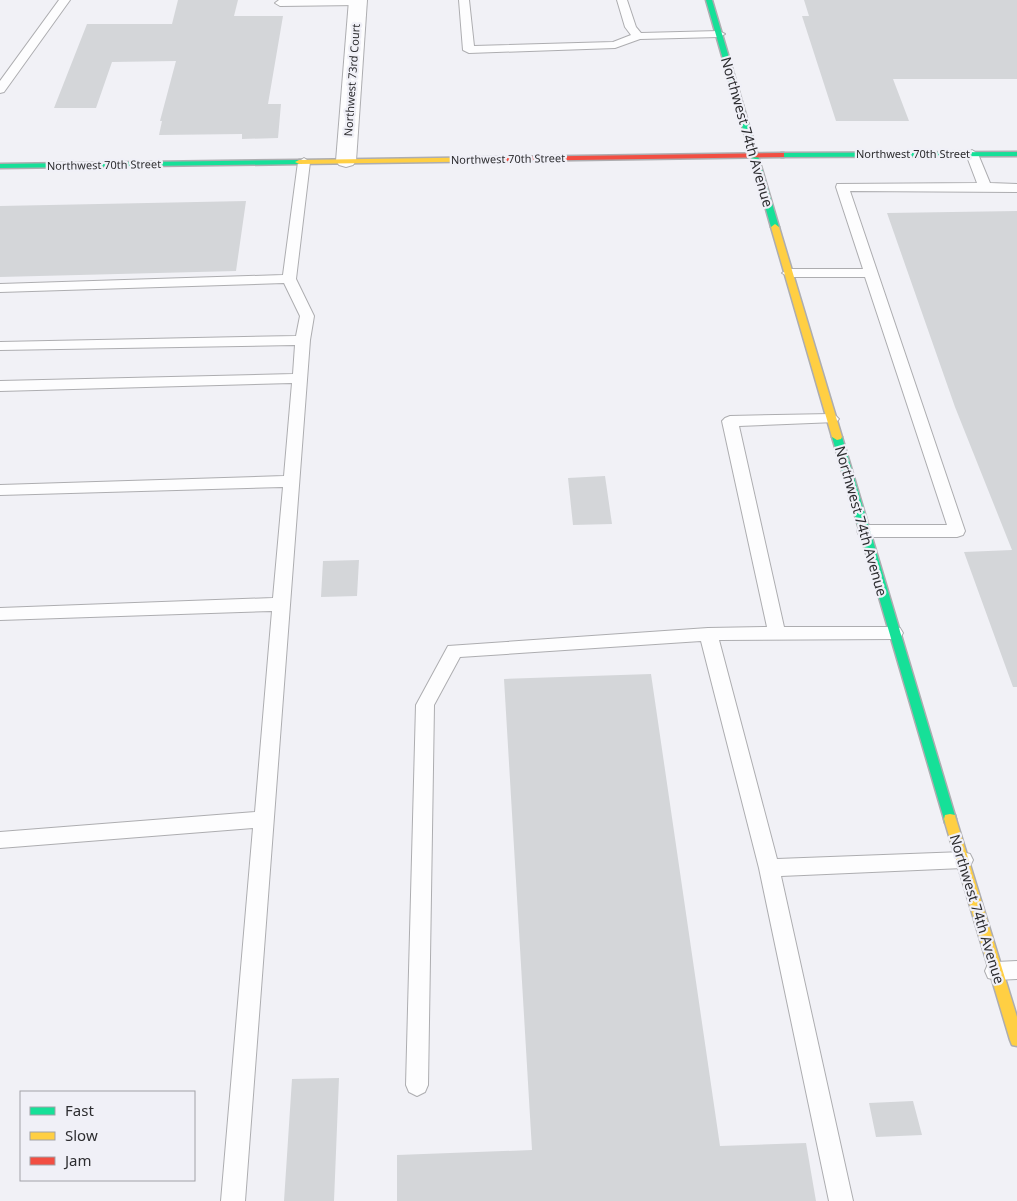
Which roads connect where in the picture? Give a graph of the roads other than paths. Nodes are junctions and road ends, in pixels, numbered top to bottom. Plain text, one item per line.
1 (65, 0) edge
2 (464, 0) edge
3 (622, 0) edge
4 (709, 0) edge
5 (358, 1) edge
6 (280, 3) dead end
7 (719, 34) junction
8 (638, 36) junction
9 (0, 89) edge
10 (972, 154) junction
11 (1017, 154) edge
12 (754, 155) junction
13 (346, 161) junction
14 (304, 162) junction
15 (0, 166) edge
16 (985, 187) junction
17 (1017, 188) edge
18 (789, 273) junction
19 (871, 273) junction
20 (289, 279) junction
21 (0, 288) edge
22 (303, 340) junction
23 (0, 346) edge
24 (300, 378) junction
25 (0, 386) edge
26 (831, 419) junction
27 (292, 482) junction
28 (0, 490) edge
29 (864, 531) junction
30 (282, 604) junction
31 (0, 614) edge
32 (894, 633) junction
33 (708, 634) junction
34 (777, 634) junction
35 (265, 819) junction
36 (0, 840) edge
37 (963, 860) junction
38 (770, 868) junction
39 (1006, 970) edge
40 (1017, 1040) edge
41 (416, 1086) dead end
42 (233, 1201) edge
43 (841, 1201) edge

1 - 9 lane
2 - 8 lane
3 - 8 lane
4 - 7 street, Northwest 74th Avenue
5 - 6 lane
5 - 13 street, Northwest 73rd Court
7 - 8 lane
7 - 12 street, Northwest 74th Avenue
10 - 11 street, Northwest 70th Street
10 - 12 street, Northwest 70th Street
10 - 16 lane
12 - 13 street, Northwest 70th Street
12 - 18 street, Northwest 74th Avenue
13 - 14 street, Northwest 70th Street
14 - 15 street, Northwest 70th Street
14 - 20 lane
16 - 17 lane
16 - 19 lane
18 - 19 lane
18 - 26 street, Northwest 74th Avenue
19 - 29 lane
20 - 21 lane
20 - 22 lane
22 - 23 lane
22 - 24 lane
24 - 25 lane
24 - 27 lane
26 - 29 street, Northwest 74th Avenue
26 - 34 lane
27 - 28 lane
27 - 30 lane
29 - 32 street, Northwest 74th Avenue
30 - 31 lane
30 - 35 lane
32 - 34 lane
32 - 37 street, Northwest 74th Avenue
33 - 34 lane
33 - 38 lane
33 - 41 lane
35 - 36 lane
35 - 42 lane
37 - 38 lane
37 - 39 street, Northwest 74th Avenue
38 - 43 lane
39 - 40 street, Northwest 74th Avenue

